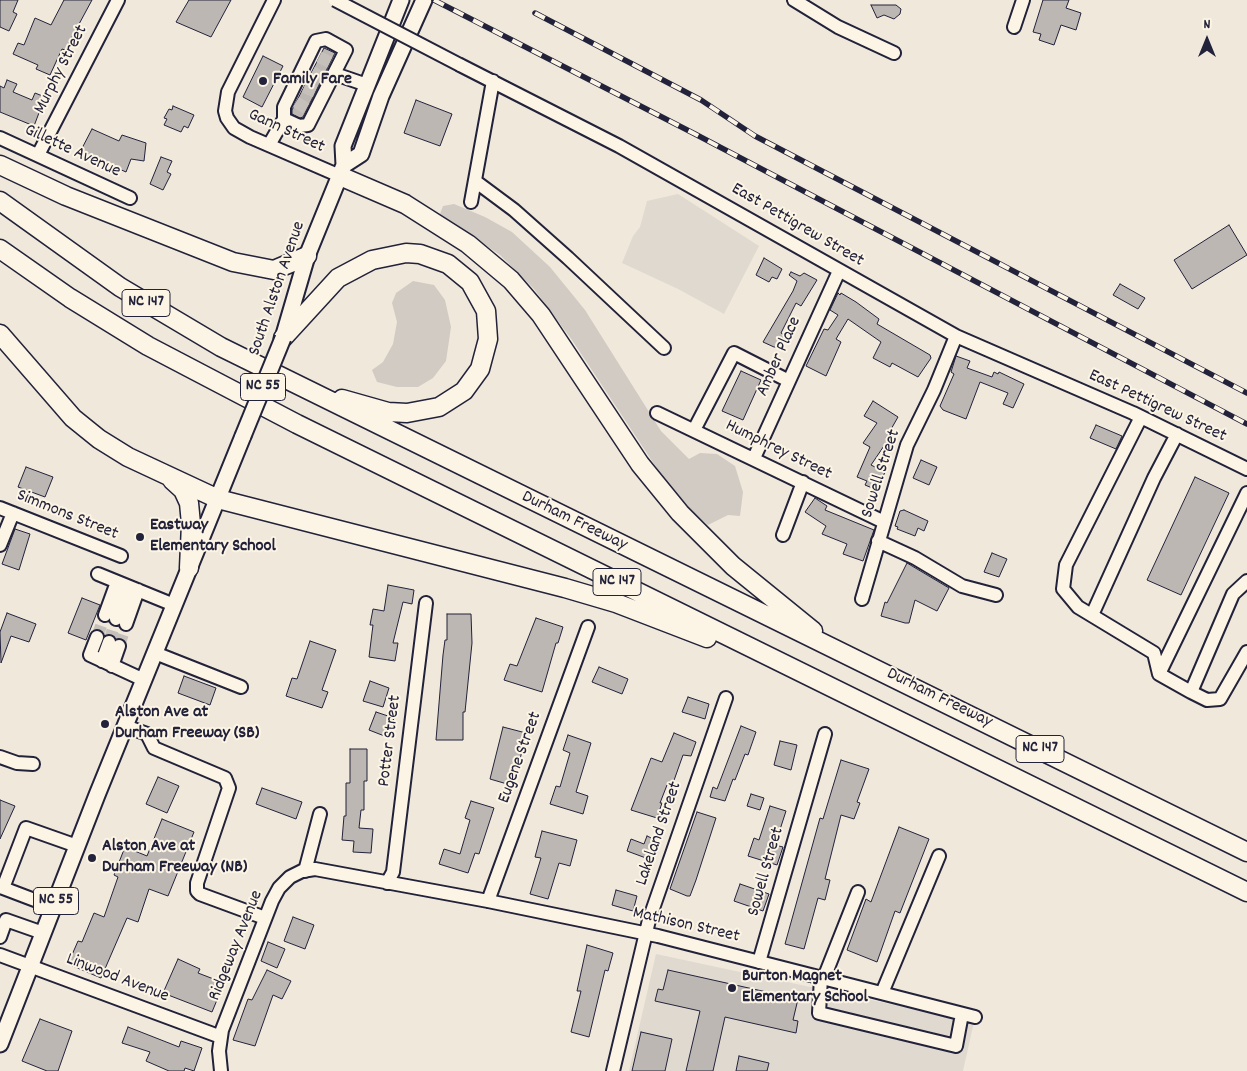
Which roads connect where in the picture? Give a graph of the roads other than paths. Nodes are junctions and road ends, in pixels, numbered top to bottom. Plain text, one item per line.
1 (118, 0) edge
2 (274, 0) edge
3 (335, 0) edge
4 (400, 0) edge
5 (424, 0) edge
6 (794, 0) edge
7 (1023, 0) edge
8 (1014, 27) dead end
9 (894, 53) dead end
10 (332, 73) junction
11 (493, 82) junction
12 (367, 85) junction
13 (302, 106) junction
14 (284, 119) junction
15 (0, 138) edge
16 (269, 145) junction
17 (38, 156) junction
18 (0, 165) edge
19 (342, 170) junction
20 (475, 181) junction
21 (130, 198) dead end
22 (0, 202) edge
23 (472, 202) dead end
24 (0, 249) edge
25 (308, 256) junction
26 (839, 271) junction
27 (0, 334) edge
28 (956, 336) junction
29 (282, 338) junction
30 (664, 348) dead end
31 (789, 381) junction
32 (302, 388) junction
33 (657, 413) dead end
34 (1141, 417) junction
35 (694, 430) junction
36 (1177, 434) junction
37 (754, 458) junction
38 (1247, 469) edge
39 (165, 476) junction
40 (803, 482) junction
41 (1247, 493) edge
42 (218, 499) junction
43 (0, 508) edge
44 (13, 513) junction
45 (884, 522) junction
46 (783, 535) dead end
47 (878, 541) junction
48 (0, 545) edge
49 (121, 556) dead end
50 (189, 568) junction
51 (98, 574) dead end
52 (1247, 580) edge
53 (127, 586) junction
54 (996, 595) dead end
55 (862, 598) dead end
56 (426, 603) dead end
57 (174, 605) junction
58 (1092, 615) junction
59 (588, 627) dead end
60 (97, 637) tunnel mouth
61 (114, 644) tunnel mouth
62 (833, 647) junction
63 (1247, 652) edge
64 (155, 653) junction
65 (764, 654) junction
66 (107, 663) junction
67 (1159, 674) junction
68 (144, 680) junction
69 (241, 687) dead end
70 (1191, 692) junction
71 (726, 698) dead end
72 (125, 726) junction
73 (825, 734) dead end
74 (0, 757) edge
75 (32, 764) dead end
76 (320, 814) dead end
77 (77, 846) junction
78 (1247, 852) edge
79 (939, 856) dead end
80 (305, 871) junction
81 (387, 882) junction
82 (858, 892) dead end
83 (1247, 892) edge
84 (488, 901) junction
85 (53, 907) junction
86 (265, 918) junction
87 (43, 933) junction
88 (645, 934) junction
89 (0, 937) edge
90 (0, 956) edge
91 (759, 962) junction
92 (30, 966) junction
93 (823, 978) junction
94 (882, 993) junction
95 (221, 1037) junction
96 (0, 1044) edge
97 (222, 1071) edge
98 (613, 1071) edge

1 - 17 street, Murphy Street
2 - 16 street, Gann Street
3 - 11 street, East Pettigrew Street, bridge
4 - 12 main road, NC 55
5 - 19 main road
6 - 9 street
7 - 8 street
10 - 12 street
10 - 13 street
10 - 13 street
11 - 20 street
11 - 26 street, East Pettigrew Street
12 - 19 main road, NC 55
13 - 14 street
13 - 14 street
14 - 16 street
15 - 17 street, Gillette Avenue
16 - 19 street, Gann Street
17 - 21 street, Gillette Avenue
18 - 25 highway
19 - 25 main road, South Alston Avenue / NC 55
19 - 62 highway
20 - 23 street
20 - 30 street
22 - 32 highway, Durham Freeway / NC 147
24 - 65 highway, Durham Freeway / NC 147
25 - 29 main road, South Alston Avenue / NC 55
26 - 28 street, East Pettigrew Street
26 - 31 street, Amber Place
27 - 39 highway
28 - 34 street, East Pettigrew Street
28 - 45 street, Sowell Street
29 - 32 highway
29 - 42 main road, South Alston Avenue / NC 55, bridge
31 - 35 street
31 - 37 street, Amber Place
32 - 62 highway, Durham Freeway / NC 147
33 - 35 street, Humphrey Street
34 - 36 street, East Pettigrew Street
34 - 58 street
35 - 37 street, Humphrey Street
36 - 38 street, East Pettigrew Street
36 - 58 street
37 - 40 street, Humphrey Street
39 - 42 highway
39 - 50 highway
40 - 45 street, Humphrey Street
40 - 46 street
41 - 67 street
42 - 50 main road, South Alston Avenue / NC 55
42 - 65 highway
43 - 44 street, Simmons Street
44 - 48 street
44 - 49 street, Simmons Street
45 - 47 street, Sowell Street
47 - 54 street
47 - 55 street, Sowell Street
50 - 57 main road, South Alston Avenue / NC 55
51 - 53 street
52 - 70 street
53 - 53 street
53 - 57 street
56 - 81 street, Potter Street
57 - 64 main road, South Alston Avenue / NC 55
58 - 67 street
59 - 84 street, Eugene Street
60 - 66 street
61 - 66 street
62 - 78 highway, Durham Freeway / NC 147
63 - 70 street
64 - 68 main road, South Alston Avenue / NC 55
64 - 69 street
65 - 83 highway, Durham Freeway / NC 147
66 - 68 street
67 - 70 street
68 - 72 main road, South Alston Avenue / NC 55
71 - 88 street, Lakeland Street
72 - 77 main road, South Alston Avenue / NC 55
72 - 86 street
73 - 91 street, Sowell Street
74 - 75 street
76 - 80 street
77 - 85 main road, South Alston Avenue / NC 55
77 - 85 street
79 - 94 street
80 - 81 street, Ridgeway Avenue
80 - 86 street, Ridgeway Avenue
81 - 84 street, Mathison Street
82 - 93 street
84 - 88 street, Mathison Street
85 - 87 main road, South Alston Avenue / NC 55
86 - 95 street, Ridgeway Avenue
87 - 89 street
87 - 92 main road, South Alston Avenue / NC 55
88 - 91 street, Mathison Street
88 - 98 street, Lakeland Street
90 - 92 street, Linwood Avenue
91 - 93 street, Mathison Street
92 - 95 street, Linwood Avenue
92 - 96 main road, South Alston Avenue / NC 55
93 - 94 street, Mathison Street
93 - 94 street, Mathison Street
95 - 97 street, Ridgeway Avenue

